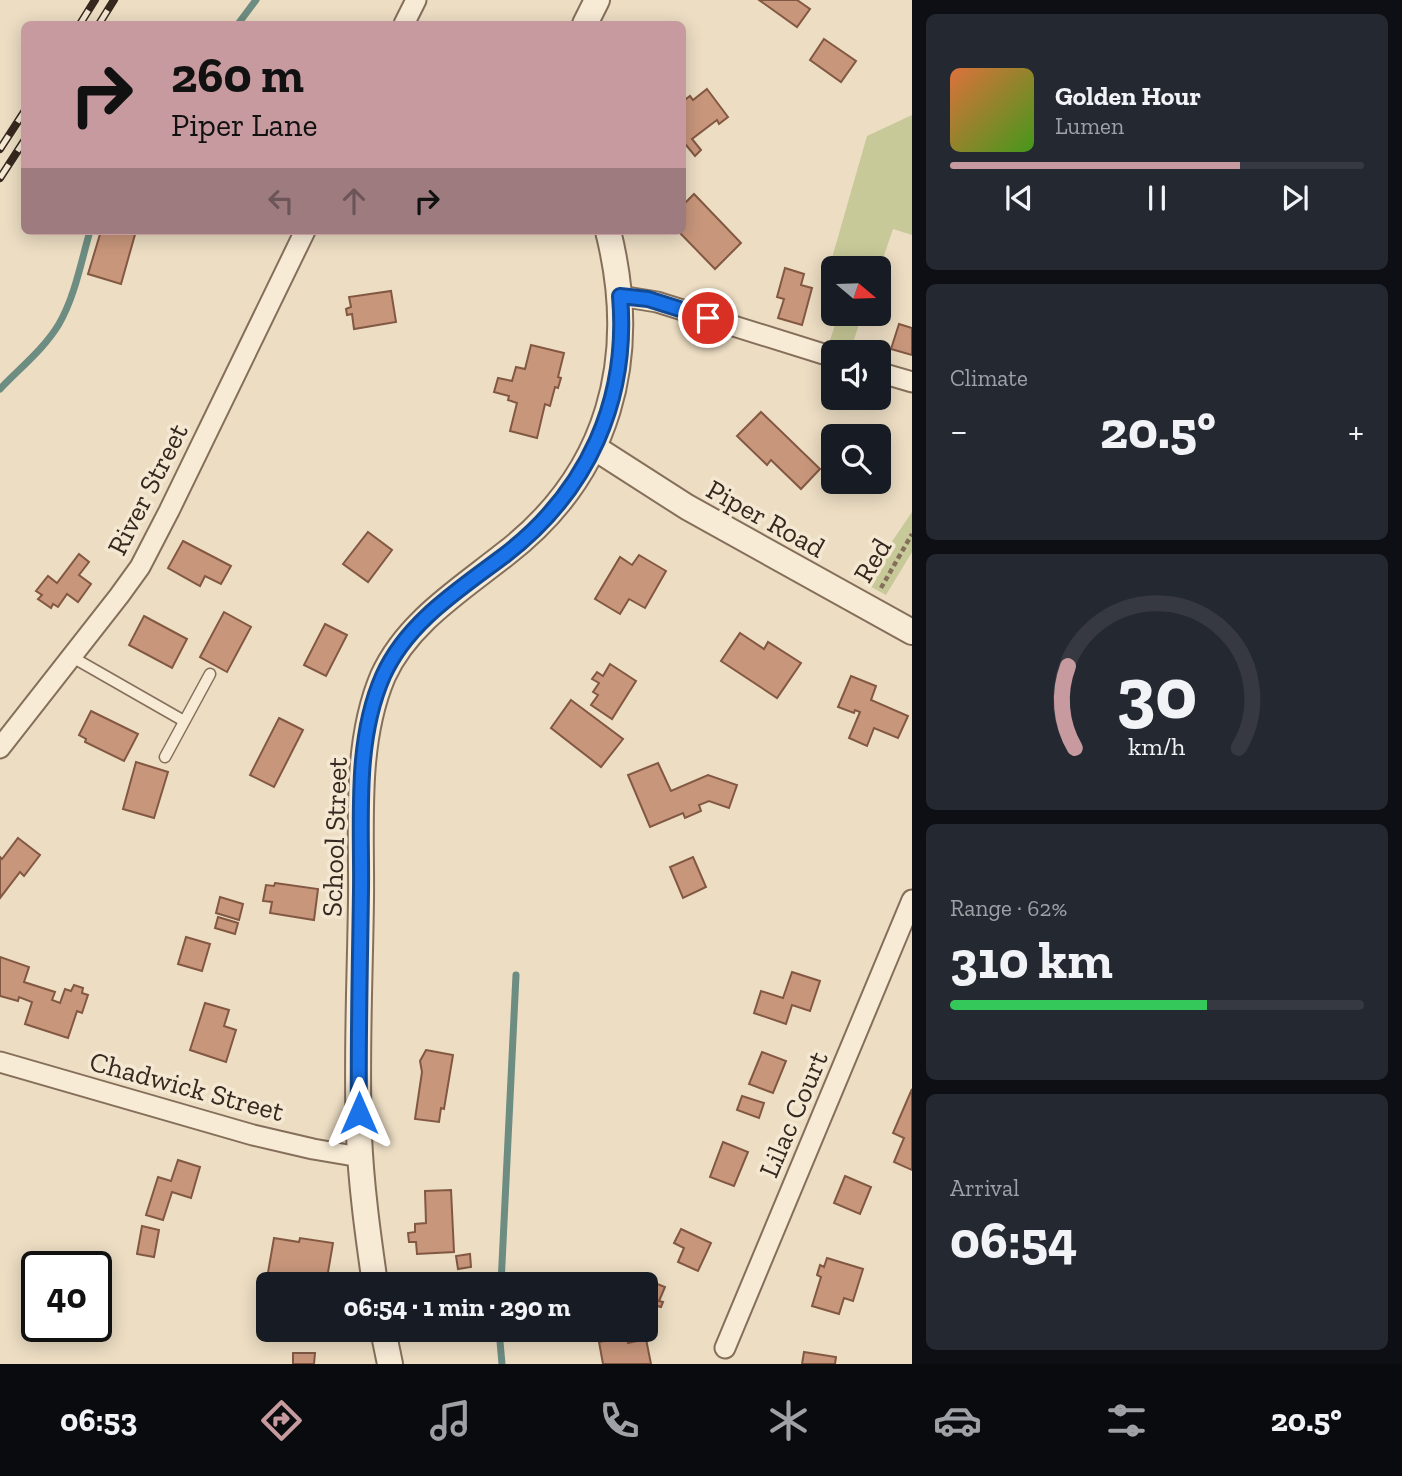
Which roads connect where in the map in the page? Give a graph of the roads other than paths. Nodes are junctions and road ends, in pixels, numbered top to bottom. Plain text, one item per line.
1 (416, 0) edge
2 (597, 0) edge
3 (406, 21) edge
4 (586, 21) edge
5 (302, 235) edge
6 (609, 235) edge
7 (620, 296) junction
8 (821, 353) edge
9 (891, 376) edge
10 (912, 382) edge
11 (595, 448) junction
12 (912, 632) edge
13 (72, 657) junction
14 (210, 674) dead end
15 (184, 721) junction
16 (0, 748) edge
17 (165, 757) dead end
18 (912, 900) edge
19 (0, 1062) edge
20 (360, 1157) junction
21 (374, 1272) edge
22 (385, 1342) edge
23 (725, 1348) dead end
24 (390, 1364) edge

1 - 3 street
2 - 4 street
5 - 13 street, River Street
6 - 7 street, School Street
7 - 8 street
7 - 11 street, School Street
9 - 10 street
11 - 12 street, Piper Road
11 - 20 street, School Street
13 - 15 lane
13 - 16 street, River Street
14 - 15 lane
15 - 17 lane
18 - 23 street, Lilac Court
19 - 20 street, Chadwick Street
20 - 21 street, School Street
22 - 24 street

